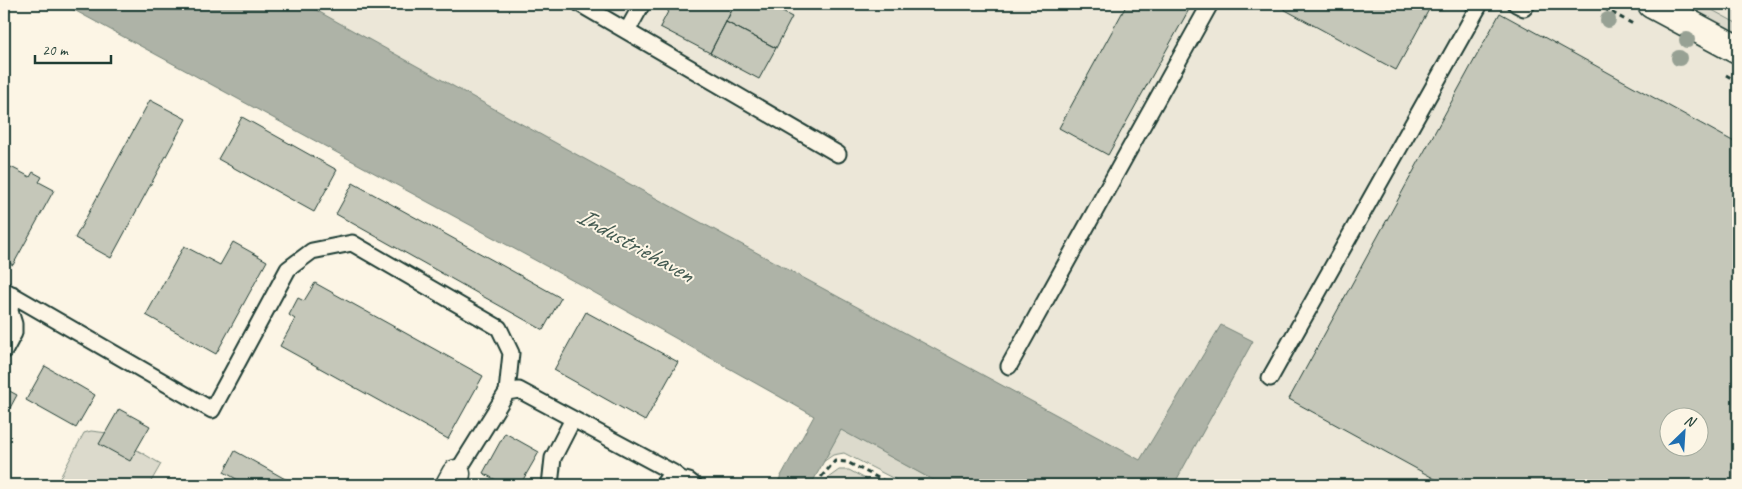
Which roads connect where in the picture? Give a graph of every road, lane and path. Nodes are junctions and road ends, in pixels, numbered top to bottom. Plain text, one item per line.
1 (580, 4) edge
2 (642, 4) edge
3 (1210, 4) edge
4 (1480, 4) edge
5 (1516, 4) edge
6 (1527, 4) edge
7 (1652, 4) edge
8 (627, 31) junction
9 (1738, 50) edge
10 (838, 154) dead end
11 (8, 292) edge
12 (4, 350) edge
13 (1009, 366) dead end
14 (1270, 378) dead end
15 (507, 392) junction
16 (573, 419) junction
17 (453, 480) edge
18 (682, 481) edge
19 (550, 485) edge
20 (663, 485) edge
21 (817, 485) edge
22 (892, 485) edge

1 - 8 lane
2 - 8 lane
3 - 13 lane
4 - 14 lane
5 - 6 lane
7 - 9 street
8 - 10 lane
11 - 12 lane
11 - 15 lane
15 - 16 lane
15 - 17 lane
16 - 18 lane
16 - 19 lane
18 - 20 lane
21 - 22 path

